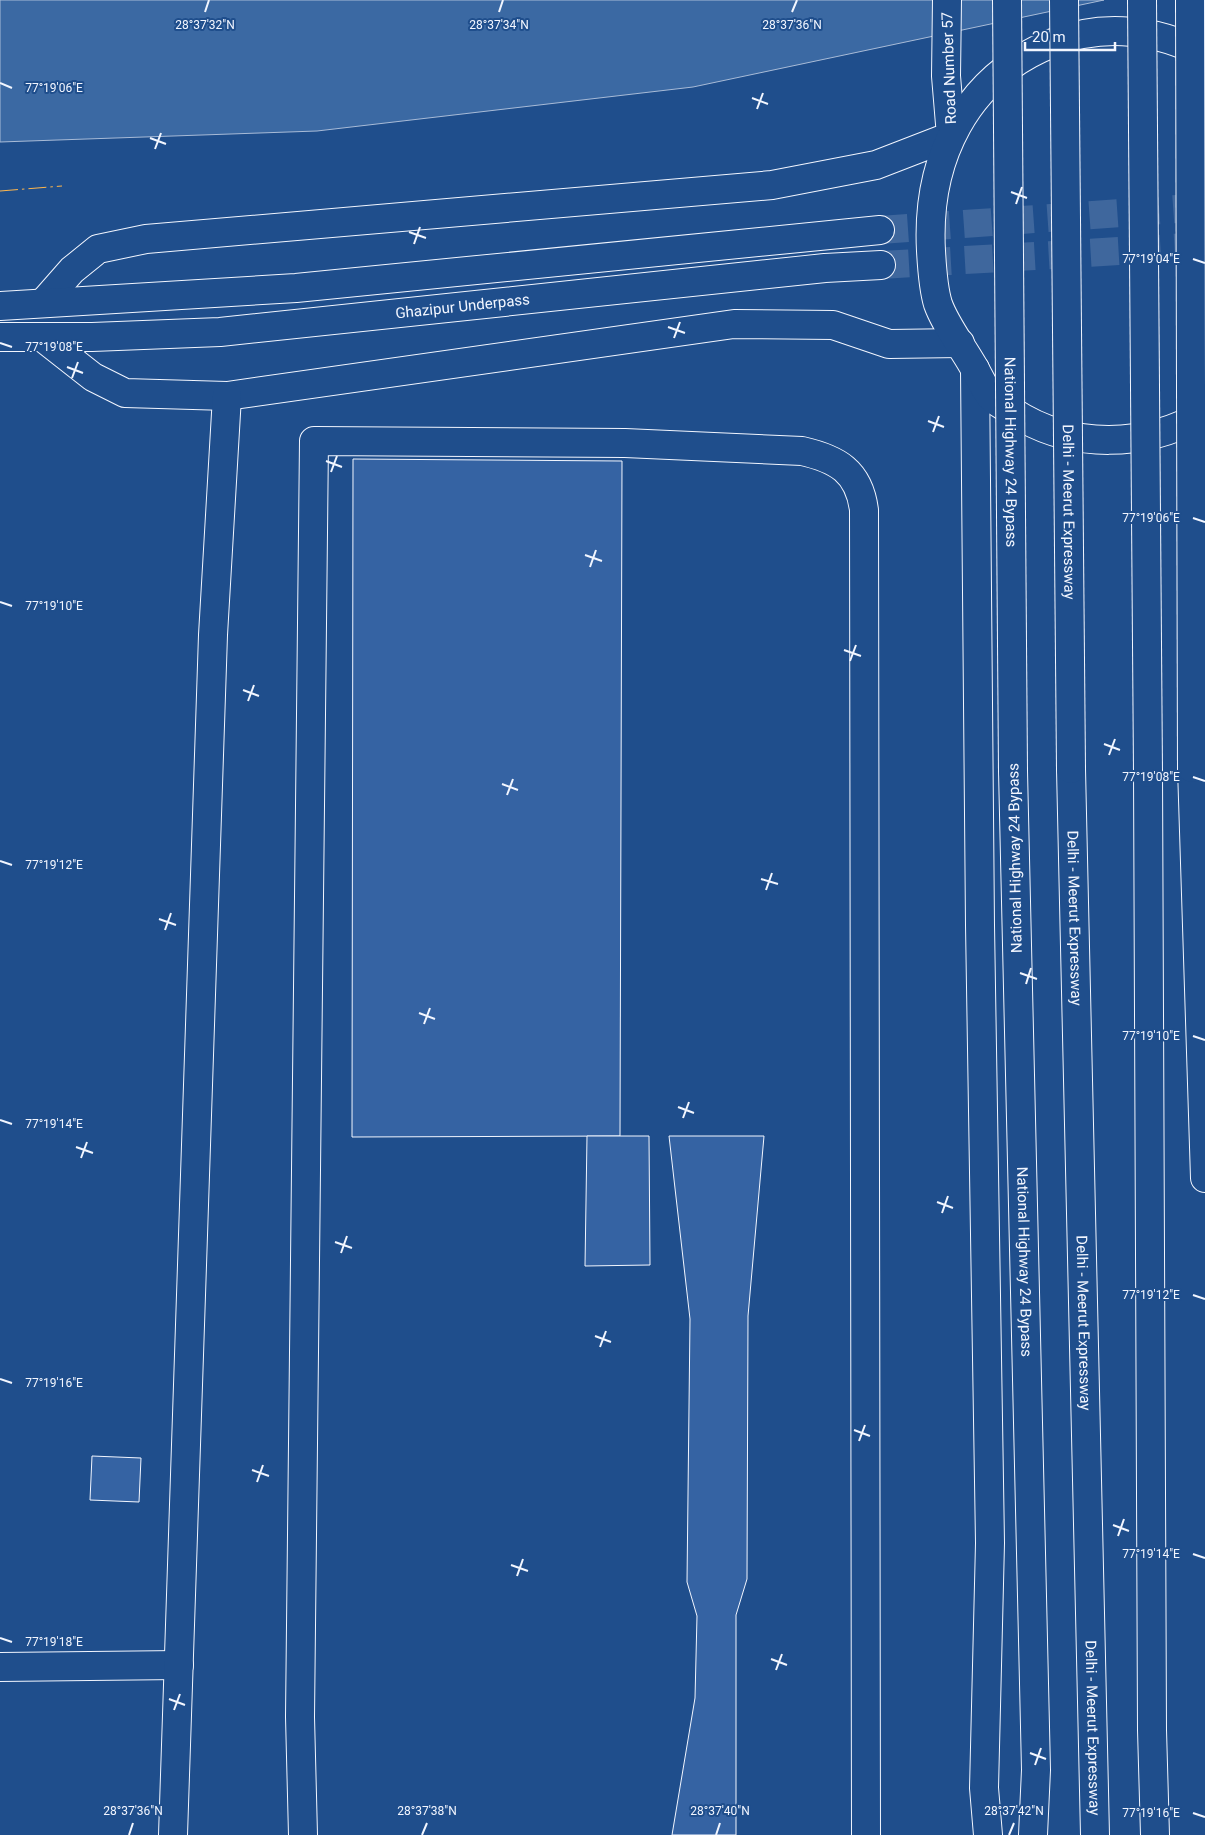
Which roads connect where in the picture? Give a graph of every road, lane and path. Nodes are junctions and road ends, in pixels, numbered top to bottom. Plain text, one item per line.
1 (947, 0) edge
2 (1006, 0) edge
3 (1064, 0) edge
4 (1142, 0) edge
5 (1190, 0) edge
6 (1205, 55) edge
7 (951, 136) junction
8 (880, 230) tunnel mouth
9 (881, 265) tunnel mouth
10 (43, 303) junction
11 (0, 306) edge
12 (0, 337) edge
13 (42, 337) junction
14 (960, 343) junction
15 (975, 369) junction
16 (227, 396) junction
17 (1205, 413) edge
18 (1205, 1178) edge
19 (179, 1665) junction
20 (0, 1667) edge
21 (1152, 1730) junction
22 (1092, 1742) junction
23 (173, 1835) edge
24 (303, 1835) edge
25 (866, 1835) edge
26 (988, 1835) edge
27 (1033, 1835) edge
28 (1088, 1835) edge
29 (1095, 1835) edge
30 (1155, 1835) edge
31 (1163, 1835) edge

1 - 7 main road, Road Number 57
2 - 27 main road, National Highway 24 Bypass, bridge
3 - 22 main road, Delhi - Meerut Expressway, bridge
4 - 21 main road, bridge
5 - 18 main road, bridge
6 - 7 main road
7 - 10 main road
7 - 14 main road
8 - 10 main road
9 - 13 main road, Ghazipur Underpass
10 - 11 main road
12 - 13 main road, Ghazipur Underpass
13 - 16 main road
14 - 15 main road
14 - 16 main road
15 - 17 main road
15 - 26 main road
16 - 19 main road
19 - 20 main road
19 - 23 main road
21 - 30 main road
21 - 31 main road
22 - 28 main road
22 - 29 main road, Delhi - Meerut Expressway
24 - 25 main road

